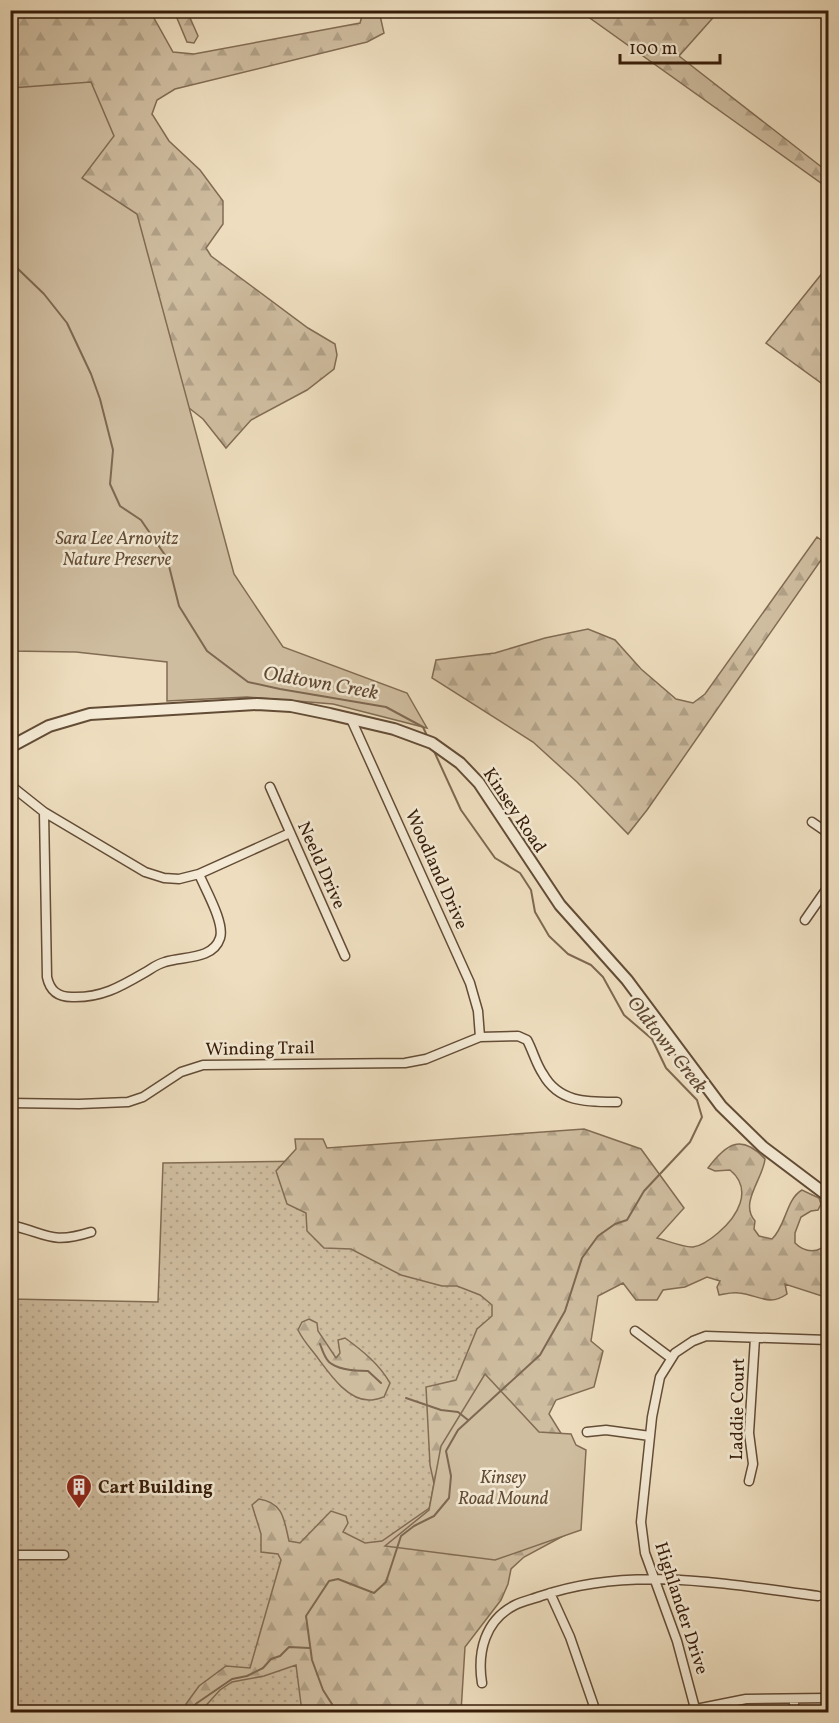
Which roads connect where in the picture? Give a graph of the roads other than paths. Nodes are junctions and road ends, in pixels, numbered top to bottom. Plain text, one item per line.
1 (351, 719) junction
2 (10, 747) edge
3 (10, 785) edge
4 (270, 787) dead end
5 (44, 813) junction
6 (812, 822) dead end
7 (290, 833) junction
8 (828, 834) edge
9 (199, 874) junction
10 (828, 887) edge
11 (805, 920) dead end
12 (345, 956) dead end
13 (480, 1037) junction
14 (617, 1102) dead end
15 (10, 1103) edge
16 (828, 1196) edge
17 (10, 1225) edge
18 (91, 1232) dead end
19 (635, 1331) dead end
20 (755, 1338) junction
21 (828, 1340) edge
22 (671, 1358) junction
23 (587, 1432) dead end
24 (650, 1436) junction
25 (749, 1481) dead end
26 (10, 1555) edge
27 (64, 1555) dead end
28 (654, 1578) junction
29 (550, 1593) junction
30 (818, 1596) dead end
31 (482, 1683) dead end
32 (828, 1698) edge
33 (794, 1699) junction
34 (696, 1711) edge
35 (596, 1713) edge
36 (681, 1713) edge
37 (794, 1713) edge

1 - 2 street, Kinsey Road
1 - 13 street, Woodland Drive
1 - 16 street, Kinsey Road
3 - 5 street
4 - 7 street, Neeld Drive
5 - 9 street
5 - 9 street
6 - 8 street
7 - 9 street
7 - 12 street, Neeld Drive
10 - 11 street
13 - 14 street
13 - 15 street, Winding Trail
17 - 18 street
19 - 22 street
20 - 21 street, Highlander Drive
20 - 22 street, Highlander Drive
20 - 25 street, Laddie Court
22 - 24 street, Highlander Drive
23 - 24 street
24 - 28 street, Highlander Drive
26 - 27 street
28 - 29 street
28 - 30 street
28 - 34 street, Highlander Drive
29 - 31 street
29 - 35 street
32 - 33 street
33 - 34 street
33 - 37 street
34 - 36 street

